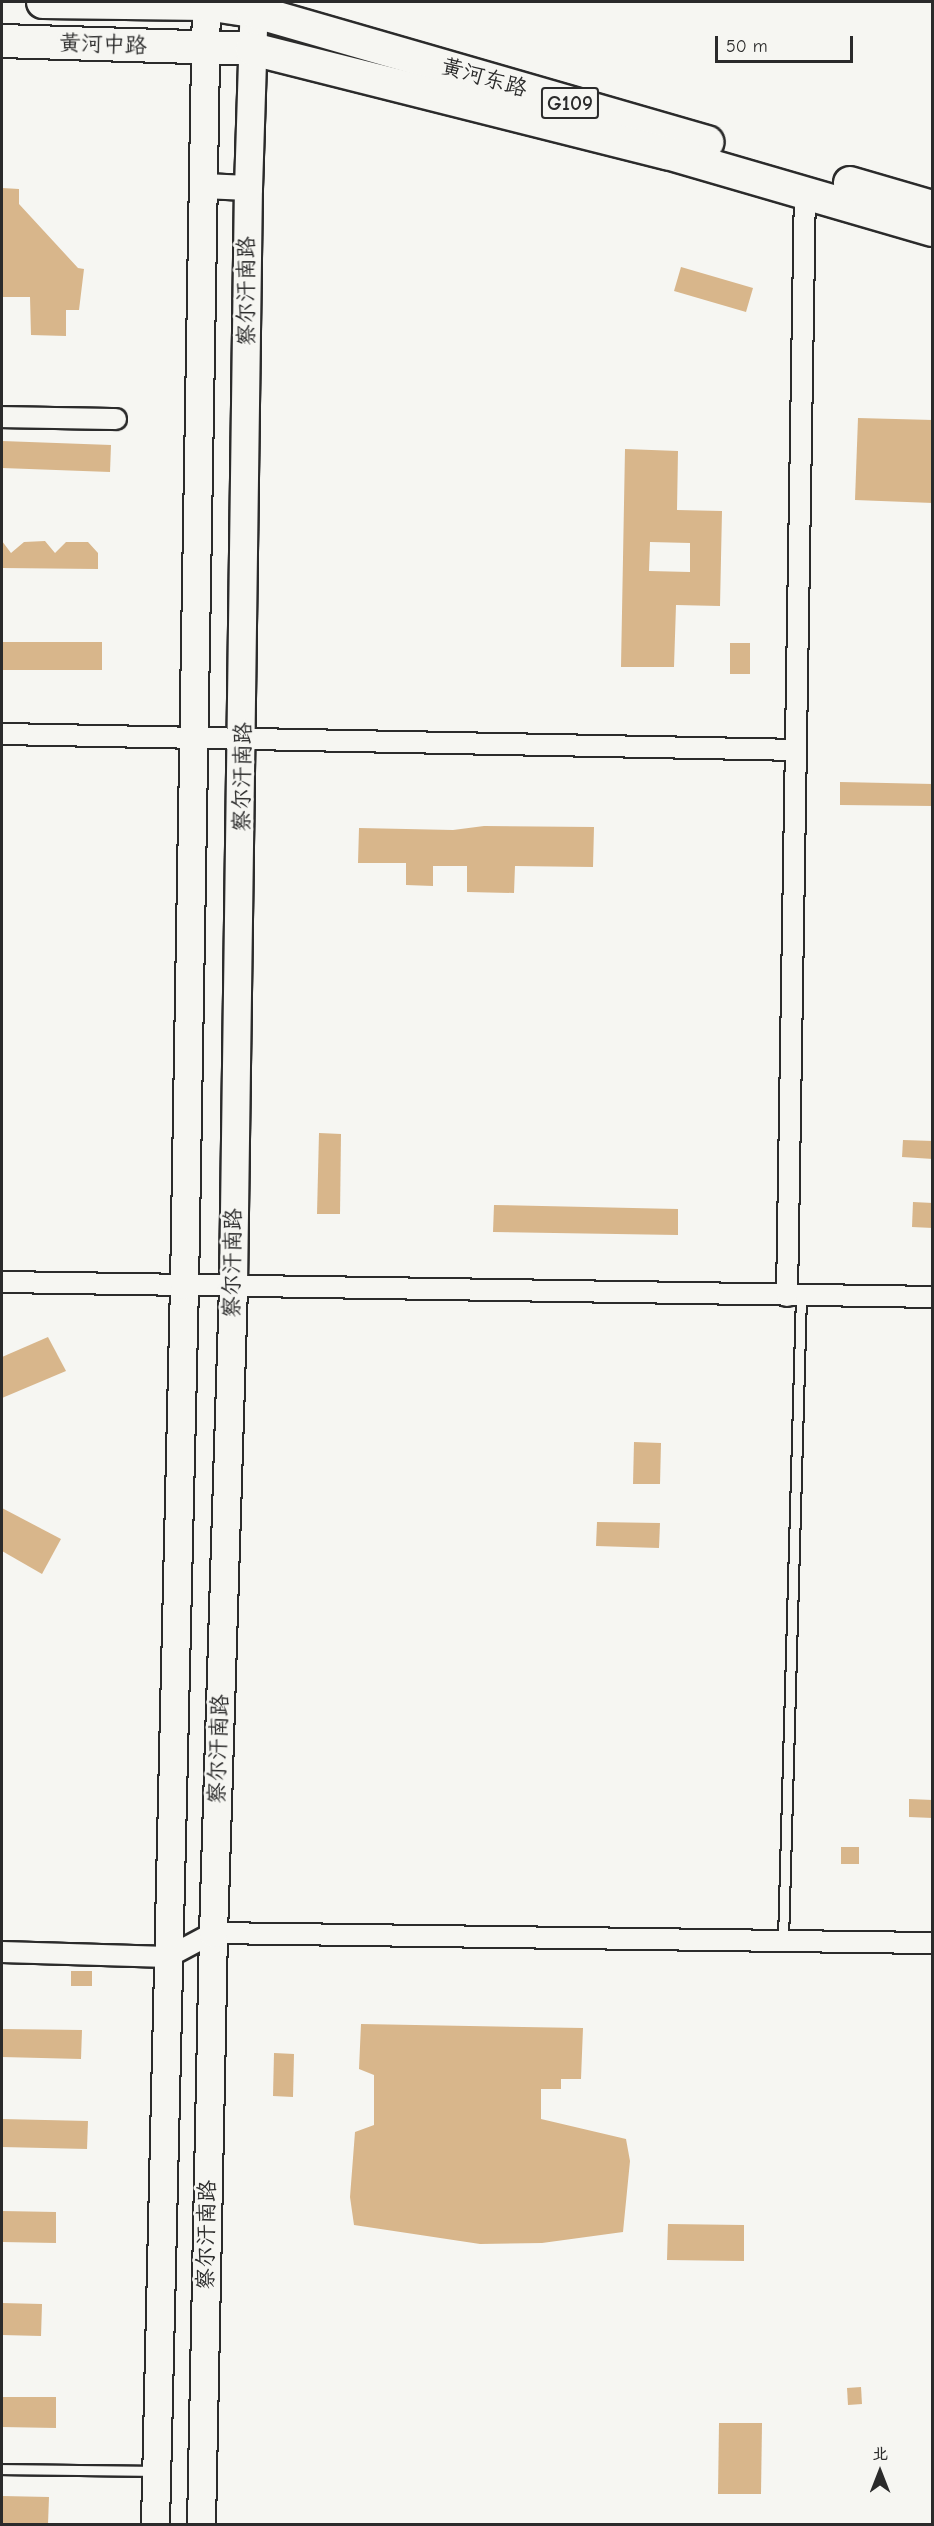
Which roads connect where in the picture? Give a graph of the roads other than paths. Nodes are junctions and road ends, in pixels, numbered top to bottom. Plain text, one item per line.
1 (43, 2) edge
2 (206, 3) edge
3 (254, 6) edge
4 (2, 41) edge
5 (205, 49) junction
6 (252, 49) junction
7 (204, 186) junction
8 (248, 188) junction
9 (805, 193) junction
10 (933, 207) edge
11 (933, 230) edge
12 (2, 417) edge
13 (116, 419) dead end
14 (2, 734) edge
15 (195, 738) junction
16 (243, 739) junction
17 (796, 750) junction
18 (2, 1282) edge
19 (184, 1285) junction
20 (233, 1286) junction
21 (794, 1296) junction
22 (933, 1297) edge
23 (213, 1933) junction
24 (783, 1940) junction
25 (933, 1943) edge
26 (2, 1952) edge
27 (168, 1957) junction
28 (2, 2469) edge
29 (157, 2471) junction
30 (155, 2524) edge
31 (201, 2524) edge

1 - 2 highway, 黄河中路 / G109
2 - 3 highway, 黄河东路 / G109
2 - 5 main road, 察尔汗南路
3 - 6 main road, 察尔汗南路
3 - 10 highway, 黄河东路 / G109
4 - 5 highway, 黄河中路 / G109
5 - 6 highway, 黄河东路 / G109
5 - 7 main road, 察尔汗南路
6 - 8 main road, 察尔汗南路
6 - 9 highway, 黄河东路 / G109
7 - 8 street
7 - 15 main road, 察尔汗南路
8 - 16 main road, 察尔汗南路
9 - 11 highway, 黄河东路 / G109
9 - 17 street
12 - 13 street
14 - 15 street
15 - 16 street
15 - 19 main road, 察尔汗南路
16 - 17 street
16 - 20 main road, 察尔汗南路
17 - 21 street
18 - 19 street
19 - 20 street
19 - 27 main road, 察尔汗南路
20 - 21 street
20 - 23 main road, 察尔汗南路
21 - 22 street
21 - 24 lane
23 - 24 street
23 - 27 street
23 - 31 main road, 察尔汗南路
24 - 25 street
26 - 27 street
27 - 29 main road, 察尔汗南路
28 - 29 lane
29 - 30 main road, 察尔汗南路

